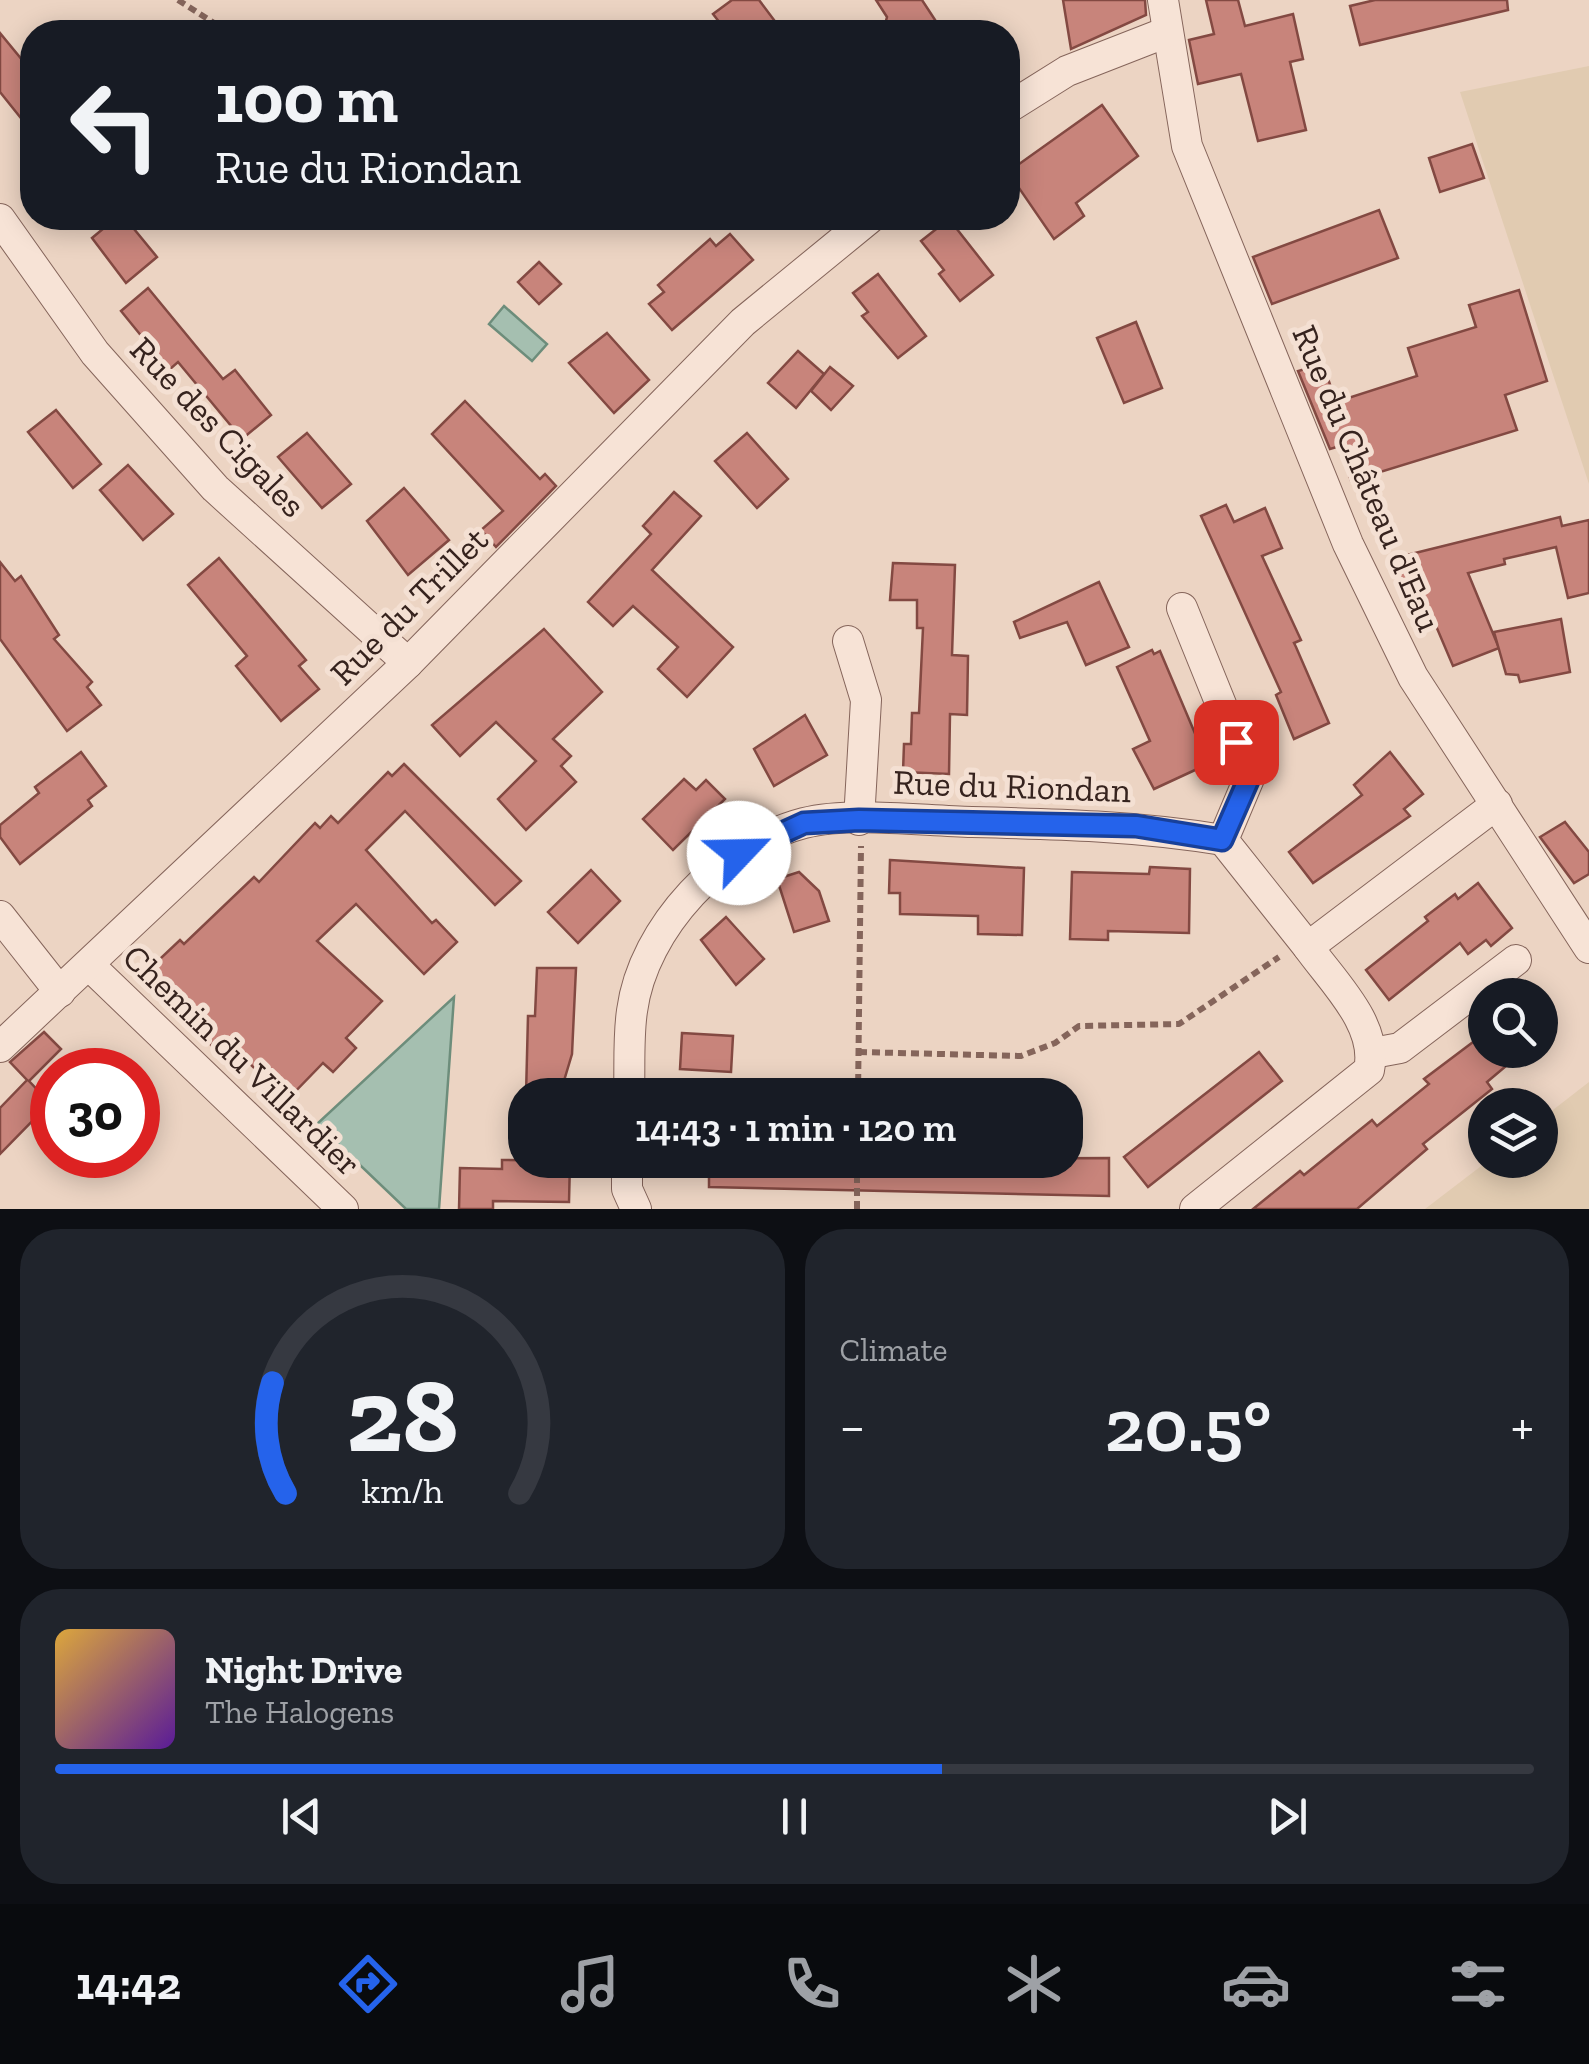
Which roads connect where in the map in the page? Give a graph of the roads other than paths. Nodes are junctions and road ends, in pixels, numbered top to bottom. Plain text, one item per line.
1 (1163, 0) edge
2 (1168, 32) junction
3 (1020, 100) edge
4 (0, 219) edge
5 (855, 230) edge
6 (1182, 608) dead end
7 (848, 641) dead end
8 (408, 663) junction
9 (1497, 804) junction
10 (859, 820) junction
11 (1222, 840) junction
12 (0, 916) edge
13 (1308, 946) junction
14 (1589, 948) edge
15 (1516, 960) dead end
16 (89, 966) junction
17 (60, 992) junction
18 (0, 1047) edge
19 (1373, 1053) junction
20 (630, 1078) edge
21 (627, 1178) edge
22 (343, 1209) edge
23 (636, 1209) edge
24 (1195, 1209) edge

1 - 2 street, Rue du Château d'Eau
2 - 3 street
2 - 9 street, Rue du Château d'Eau
4 - 8 street, Rue des Cigales
5 - 8 street, Rue du Trillet
6 - 11 street
7 - 10 street, Rue du Riondan
8 - 16 street, Rue du Trillet
9 - 13 street
9 - 14 street, Rue du Château d'Eau
10 - 11 street, Rue du Riondan
10 - 20 street, Rue du Riondan
11 - 13 street
12 - 17 street
13 - 19 street
15 - 19 street
16 - 17 street, Rue du Trillet
16 - 22 street, Chemin du Villardier
17 - 18 street, Rue du Trillet
19 - 24 street
21 - 23 street

